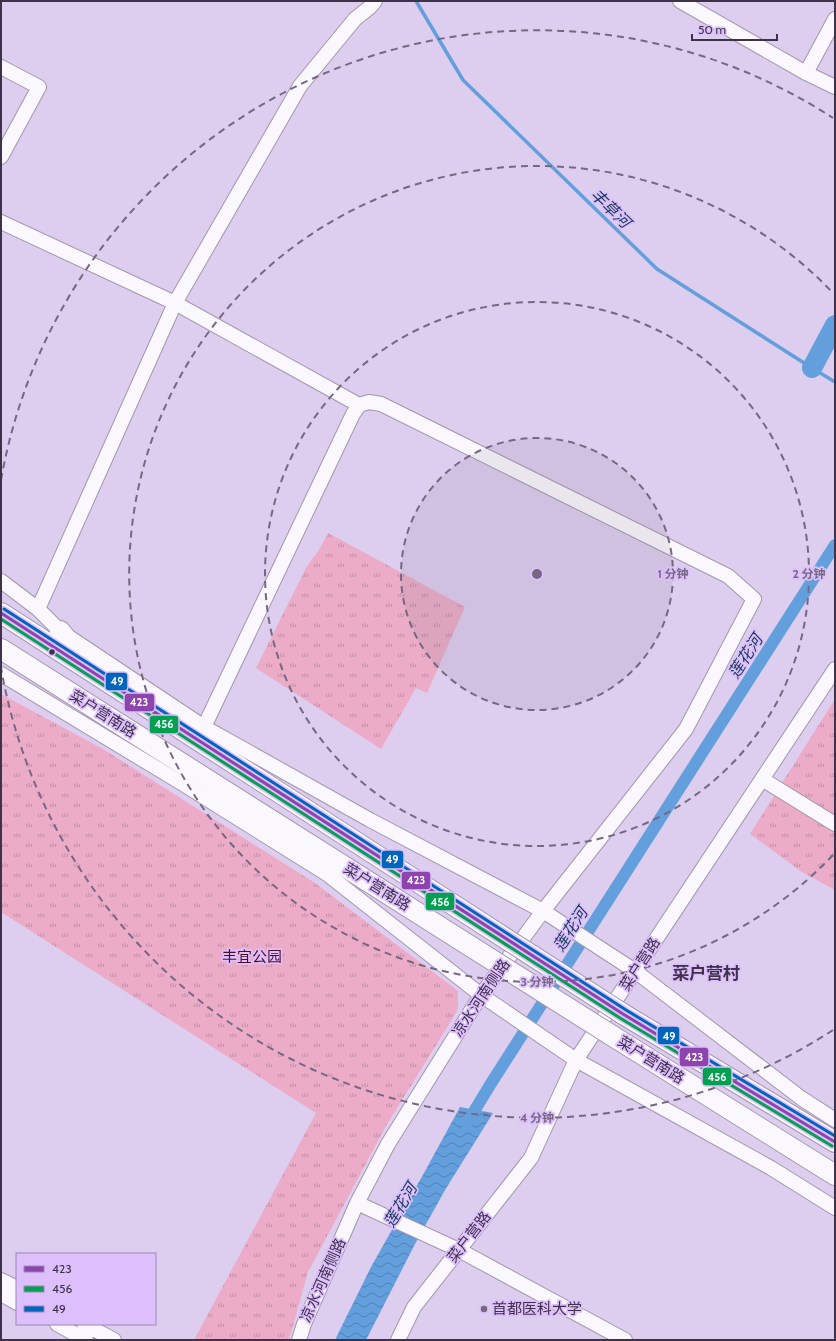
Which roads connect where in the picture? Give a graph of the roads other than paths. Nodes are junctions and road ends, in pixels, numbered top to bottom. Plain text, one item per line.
1 (375, 1) edge
2 (680, 1) edge
3 (835, 19) edge
4 (1, 67) edge
5 (806, 72) junction
6 (835, 87) edge
7 (1, 157) edge
8 (1, 222) edge
9 (175, 303) junction
10 (359, 405) junction
11 (1, 581) edge
12 (38, 609) junction
13 (1, 613) edge
14 (60, 631) junction
15 (1, 649) edge
16 (835, 669) edge
17 (91, 670) junction
18 (1, 674) edge
19 (204, 727) junction
20 (762, 779) junction
21 (835, 824) edge
22 (543, 911) junction
23 (635, 970) junction
24 (481, 995) junction
25 (576, 1060) junction
26 (835, 1120) edge
27 (835, 1142) edge
28 (835, 1176) edge
29 (357, 1203) junction
30 (835, 1208) edge
31 (459, 1250) junction
32 (1, 1280) edge
33 (16, 1288) edge
34 (1, 1294) edge
35 (16, 1302) edge
36 (59, 1325) edge
37 (86, 1325) edge
38 (86, 1340) edge
39 (114, 1340) edge
40 (299, 1340) edge
41 (398, 1340) edge
42 (625, 1340) edge

1 - 9 street
2 - 5 street
3 - 5 street
4 - 7 street
5 - 6 street
8 - 9 street
9 - 10 street
9 - 12 street
10 - 19 street
10 - 22 street, 凉水河南侧路
11 - 12 street
12 - 14 street
13 - 17 highway, 菜户营南路
14 - 17 highway
14 - 19 street
15 - 28 highway, 菜户营南路, bridge
16 - 20 street, 菜户营路
17 - 27 highway, 菜户营南路, bridge
18 - 24 street, 菜户营南路
19 - 22 street
20 - 21 street
20 - 23 street, 菜户营路
22 - 23 street
22 - 24 street, 凉水河南侧路
23 - 25 street, 菜户营路
23 - 26 street
24 - 25 street, 菜户营南路
24 - 29 street, 凉水河南侧路
25 - 30 street
25 - 31 street, 菜户营路
29 - 31 street
29 - 40 street, 凉水河南侧路
31 - 41 street, 菜户营路
31 - 42 street
32 - 33 street
34 - 35 street
36 - 38 street
37 - 39 street

